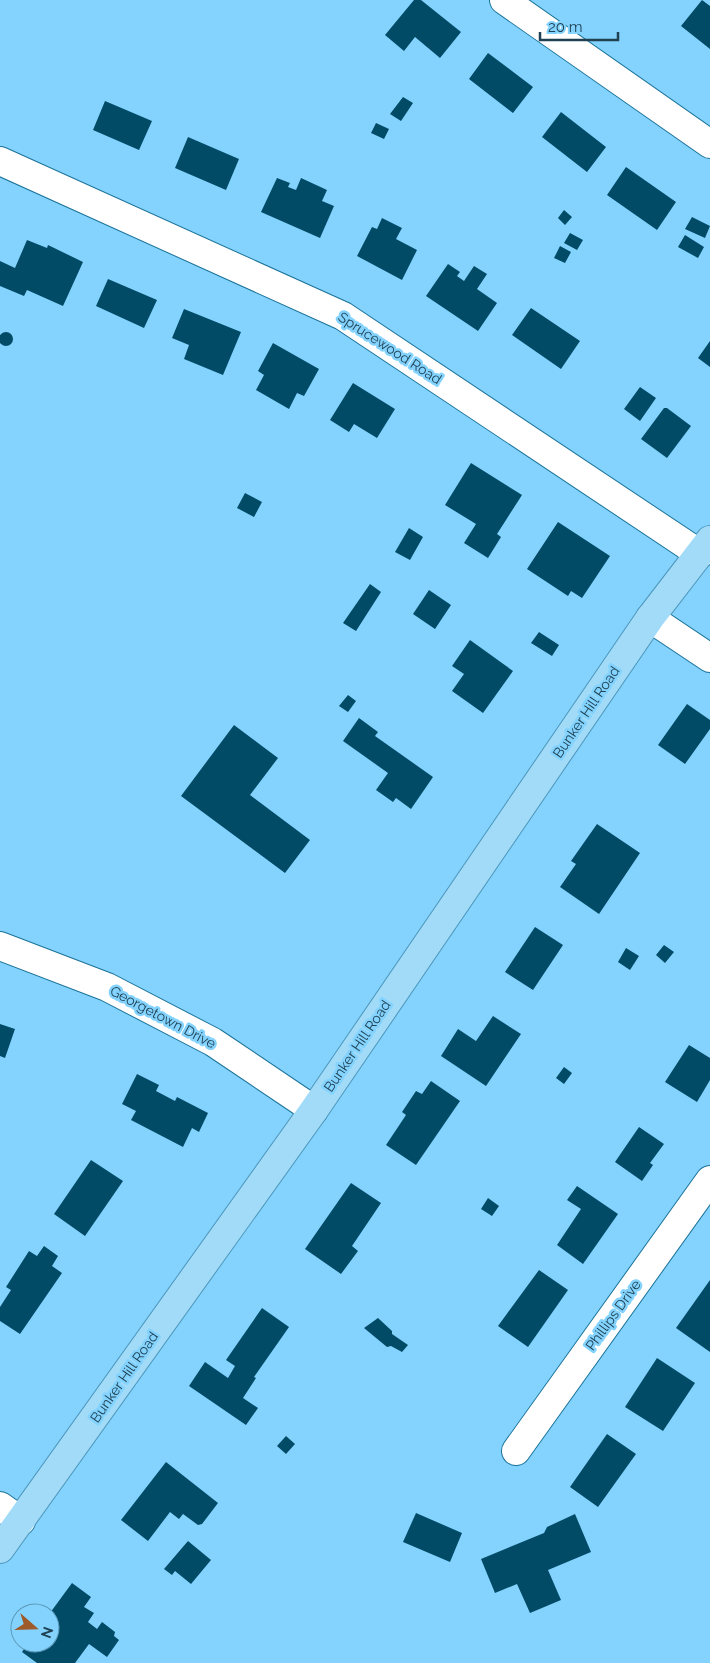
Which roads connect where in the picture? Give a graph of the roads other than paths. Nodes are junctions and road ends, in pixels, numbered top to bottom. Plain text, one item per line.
1 (504, 0) edge
2 (710, 144) edge
3 (0, 161) edge
4 (705, 547) edge
5 (650, 618) junction
6 (710, 658) edge
7 (0, 946) edge
8 (314, 1110) junction
9 (710, 1180) edge
10 (516, 1451) dead end
11 (11, 1513) edge
12 (0, 1549) edge

1 - 2 street
3 - 4 street, Sprucewood Road
4 - 5 main road, Bunker Hill Road
5 - 6 street
5 - 8 main road, Bunker Hill Road
7 - 8 street, Georgetown Drive
8 - 11 main road, Bunker Hill Road
9 - 10 street, Phillips Drive
11 - 12 main road, Bunker Hill Road

